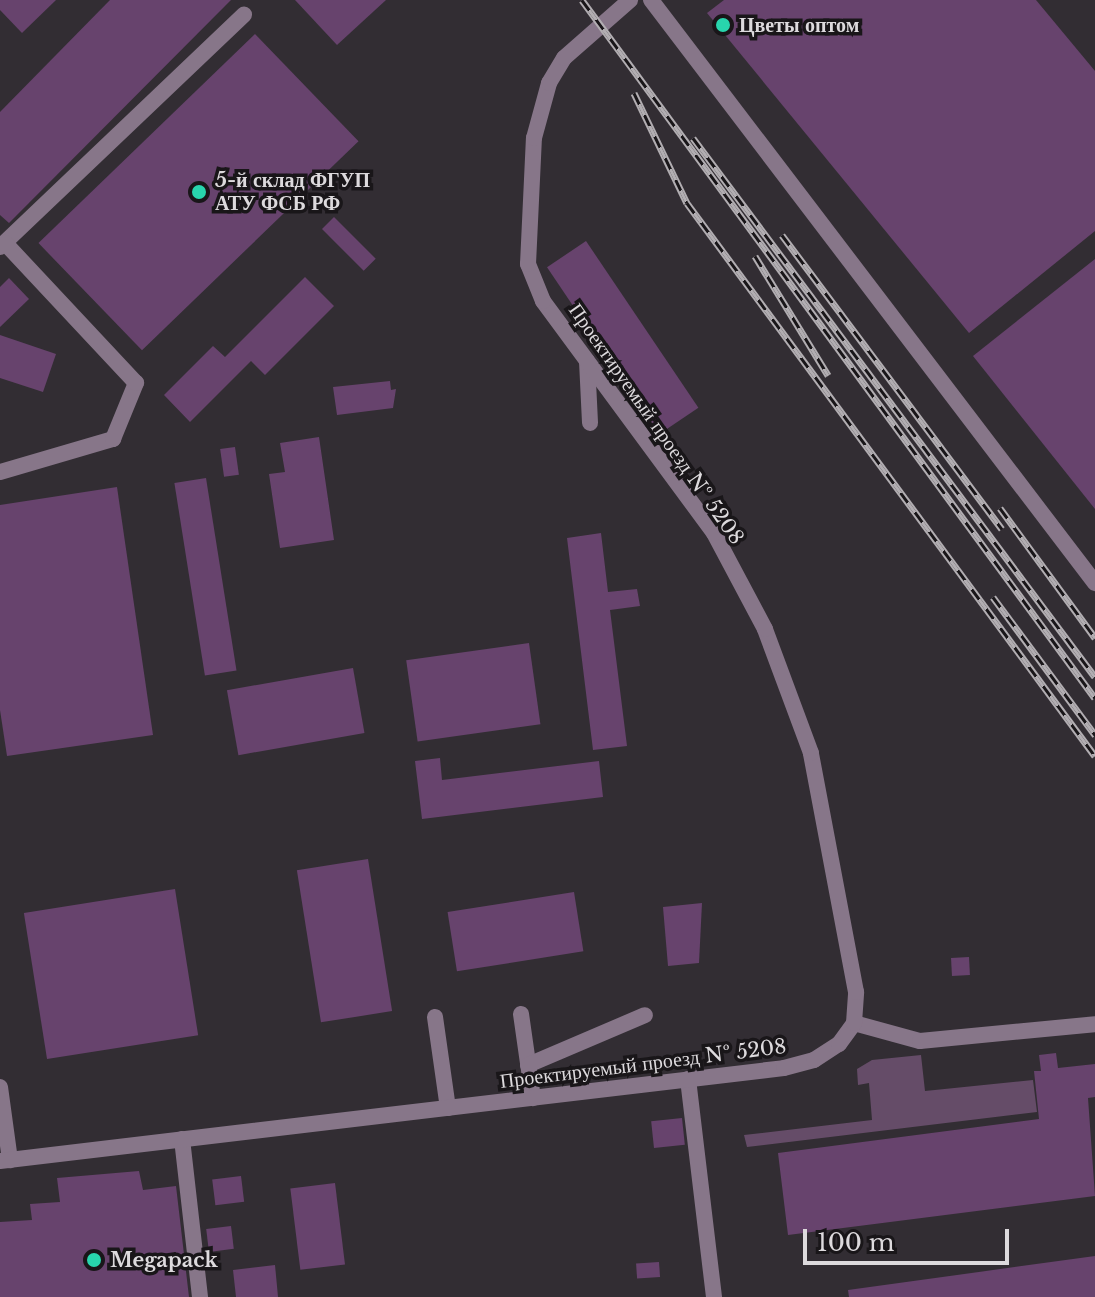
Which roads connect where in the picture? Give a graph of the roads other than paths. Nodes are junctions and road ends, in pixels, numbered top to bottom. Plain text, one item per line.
1 (630, 0) edge
2 (651, 0) edge
3 (244, 15) dead end
4 (2, 245) edge
5 (587, 360) junction
6 (590, 423) dead end
7 (0, 472) edge
8 (1095, 583) edge
9 (521, 1014) dead end
10 (645, 1015) dead end
11 (435, 1017) dead end
12 (854, 1023) junction
13 (1095, 1024) edge
14 (528, 1065) junction
15 (688, 1079) junction
16 (0, 1087) edge
17 (533, 1098) junction
18 (448, 1108) junction
19 (182, 1139) junction
20 (5, 1160) edge
21 (200, 1297) edge
22 (714, 1297) edge

1 - 5 street, Проектируемый проезд № 5208
2 - 8 street
3 - 4 street
4 - 7 street
5 - 6 street
5 - 12 street, Проектируемый проезд № 5208
9 - 14 street
10 - 14 street
11 - 18 street
12 - 13 street
12 - 15 street, Проектируемый проезд № 5208
14 - 17 street
15 - 17 street, Проектируемый проезд № 5208
15 - 22 street
16 - 20 street
17 - 18 street, Проектируемый проезд № 5208
18 - 19 street, Проектируемый проезд № 5208
19 - 20 street, Проектируемый проезд № 5208
19 - 21 street

